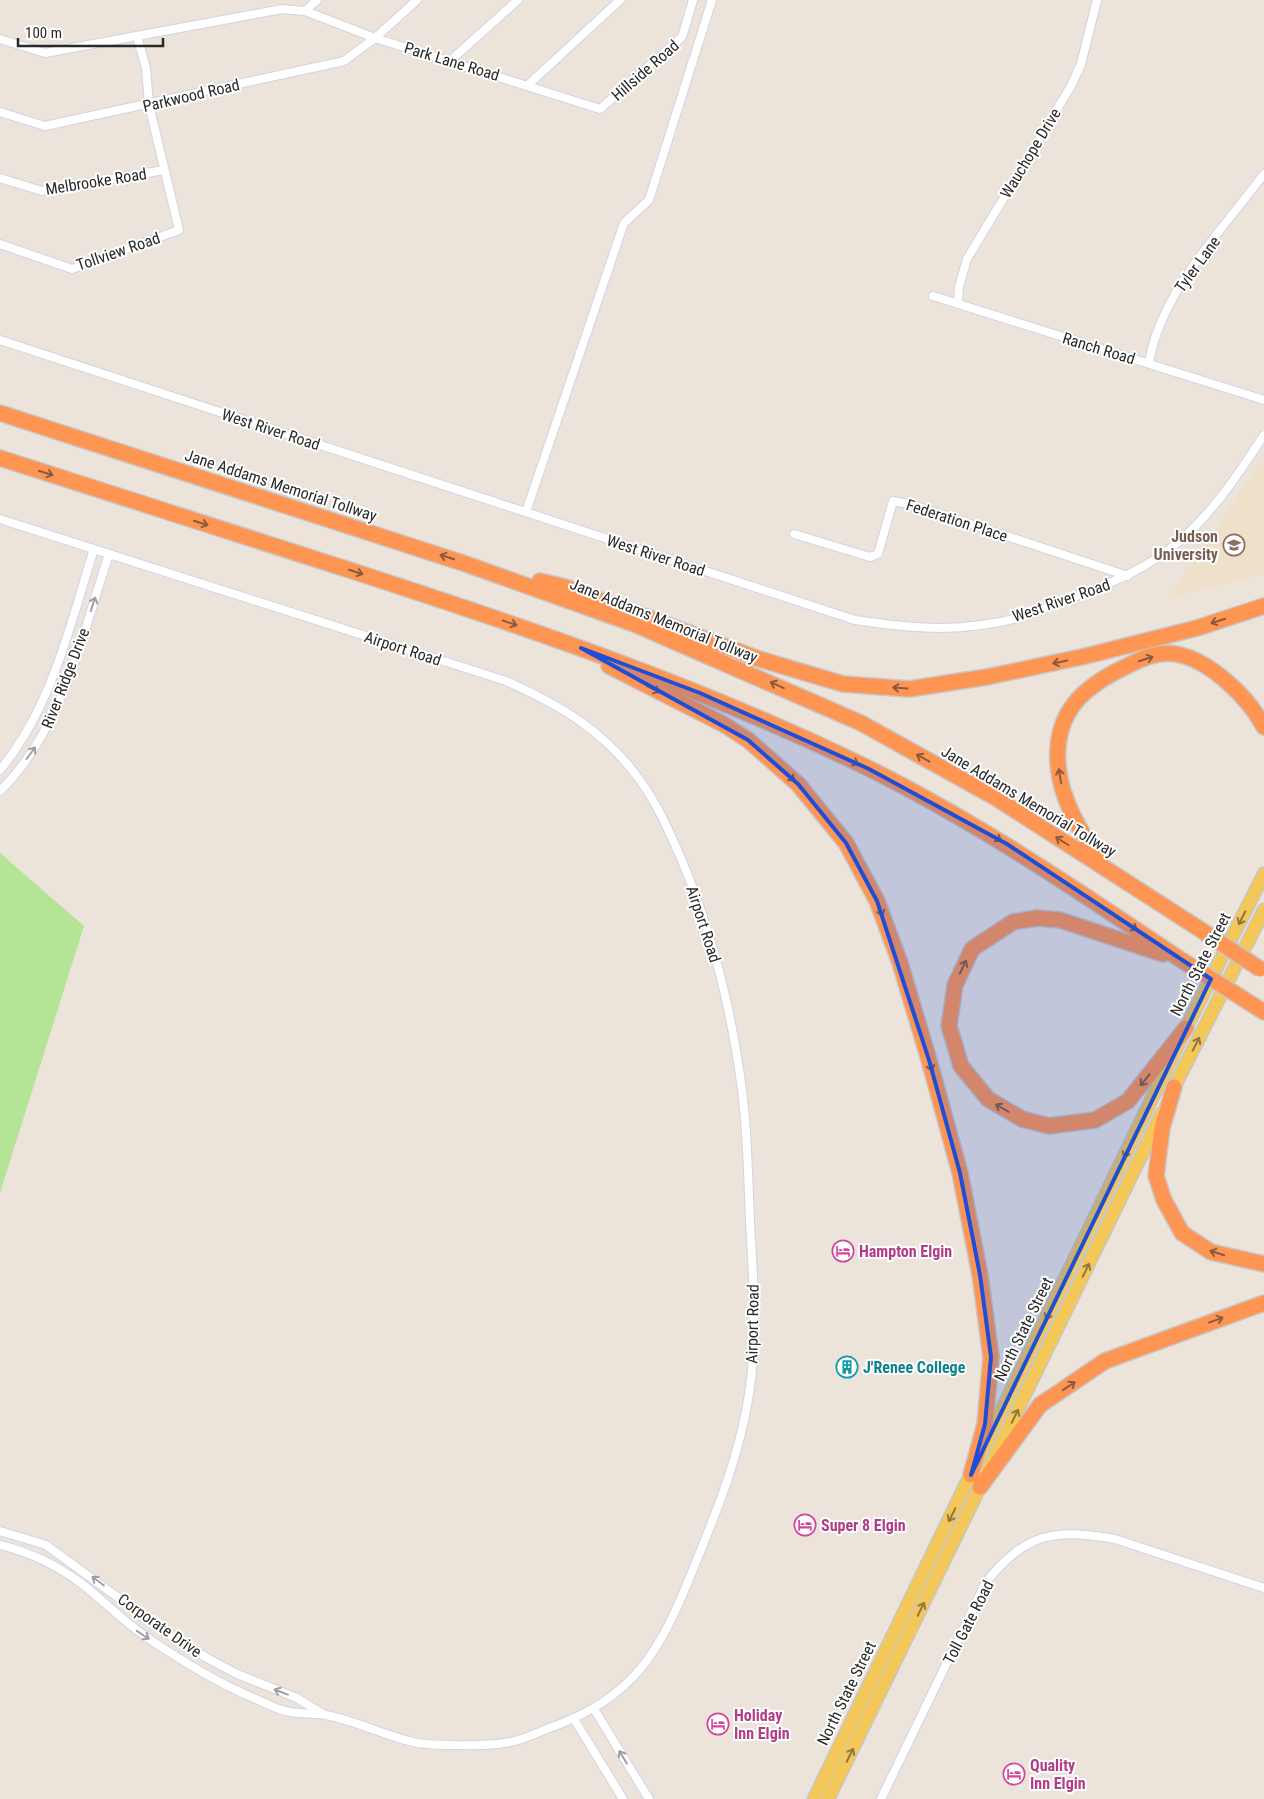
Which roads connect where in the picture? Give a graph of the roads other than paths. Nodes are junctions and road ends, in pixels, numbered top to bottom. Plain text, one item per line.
1 (318, 0) edge
2 (417, 0) edge
3 (518, 0) edge
4 (620, 0) edge
5 (693, 0) edge
6 (712, 0) edge
7 (1097, 0) edge
8 (305, 12) junction
9 (137, 36) junction
10 (375, 38) junction
11 (0, 39) edge
12 (451, 60) junction
13 (528, 85) junction
14 (149, 105) junction
15 (600, 109) joint
16 (0, 112) edge
17 (164, 170) junction
18 (1264, 174) edge
19 (0, 178) edge
20 (0, 244) edge
21 (933, 296) dead end
22 (958, 304) junction
23 (0, 340) edge
24 (1149, 363) junction
25 (1264, 400) edge
26 (0, 413) edge
27 (1264, 435) edge
28 (0, 458) edge
29 (526, 512) junction
30 (0, 519) edge
31 (794, 534) dead end
32 (94, 549) junction
33 (109, 554) junction
34 (466, 564) junction
35 (1128, 576) junction
36 (1264, 606) edge
37 (581, 648) junction
38 (1264, 727) edge
39 (0, 770) edge
40 (10, 780) junction
41 (0, 791) edge
42 (1104, 867) junction
43 (1264, 874) edge
44 (1264, 910) edge
45 (1183, 961) junction
46 (1263, 970) edge
47 (1264, 1012) edge
48 (1186, 1028) junction
49 (1174, 1087) junction
50 (1264, 1264) edge
51 (1264, 1303) edge
52 (975, 1481) junction
53 (0, 1531) edge
54 (0, 1545) edge
55 (1264, 1588) edge
56 (594, 1709) junction
57 (324, 1715) junction
58 (574, 1719) junction
59 (622, 1799) edge
60 (649, 1799) edge
61 (814, 1799) edge
62 (828, 1799) edge
63 (881, 1799) edge

1 - 8 street
2 - 10 street, Parkwood Road
3 - 12 street
4 - 13 street
5 - 15 street, Hillside Road
6 - 29 street
7 - 22 street, Wauchope Drive
8 - 9 street, Park Lane Road
8 - 10 street, Park Lane Road
9 - 11 street, Park Lane Road
9 - 14 street
10 - 12 street, Park Lane Road
10 - 14 street, Parkwood Road
12 - 13 street, Park Lane Road
13 - 15 street, Park Lane Road
14 - 16 street, Parkwood Road
14 - 17 street
17 - 19 street, Melbrooke Road
17 - 20 street, Tollview Road
18 - 24 street, Tyler Lane
21 - 22 street, Ranch Road
22 - 24 street, Ranch Road
23 - 29 street, West River Road
24 - 25 street, Ranch Road
34 -> 26 highway, Jane Addams Memorial Tollway
27 - 35 street, West River Road
28 -> 37 highway
29 - 35 street, West River Road
30 - 32 street, Airport Road
31 - 35 street, Federation Place
32 - 33 street, Airport Road
32 - 39 street, River Ridge Drive
40 -> 33 street, River Ridge Drive
33 - 56 street, Airport Road
36 -> 34 highway
42 -> 34 highway, Jane Addams Memorial Tollway
37 -> 45 highway
37 -> 52 highway
42 -> 38 highway
39 - 40 street
40 - 41 street, River Ridge Drive
42 - 46 highway, Jane Addams Memorial Tollway, bridge
43 -> 48 main road, North State Street
49 -> 44 main road, North State Street
45 - 47 highway, bridge
48 -> 45 highway
48 -> 52 main road, North State Street
50 -> 49 highway
52 -> 49 main road, North State Street
52 -> 51 highway
52 -> 61 main road, North State Street
62 -> 52 main road, North State Street
57 -> 53 street, Corporate Drive
54 -> 57 street, Corporate Drive
55 - 63 street, Toll Gate Road
56 - 58 street, Airport Road
60 -> 56 street
57 - 58 street, Corporate Drive
58 - 59 street

